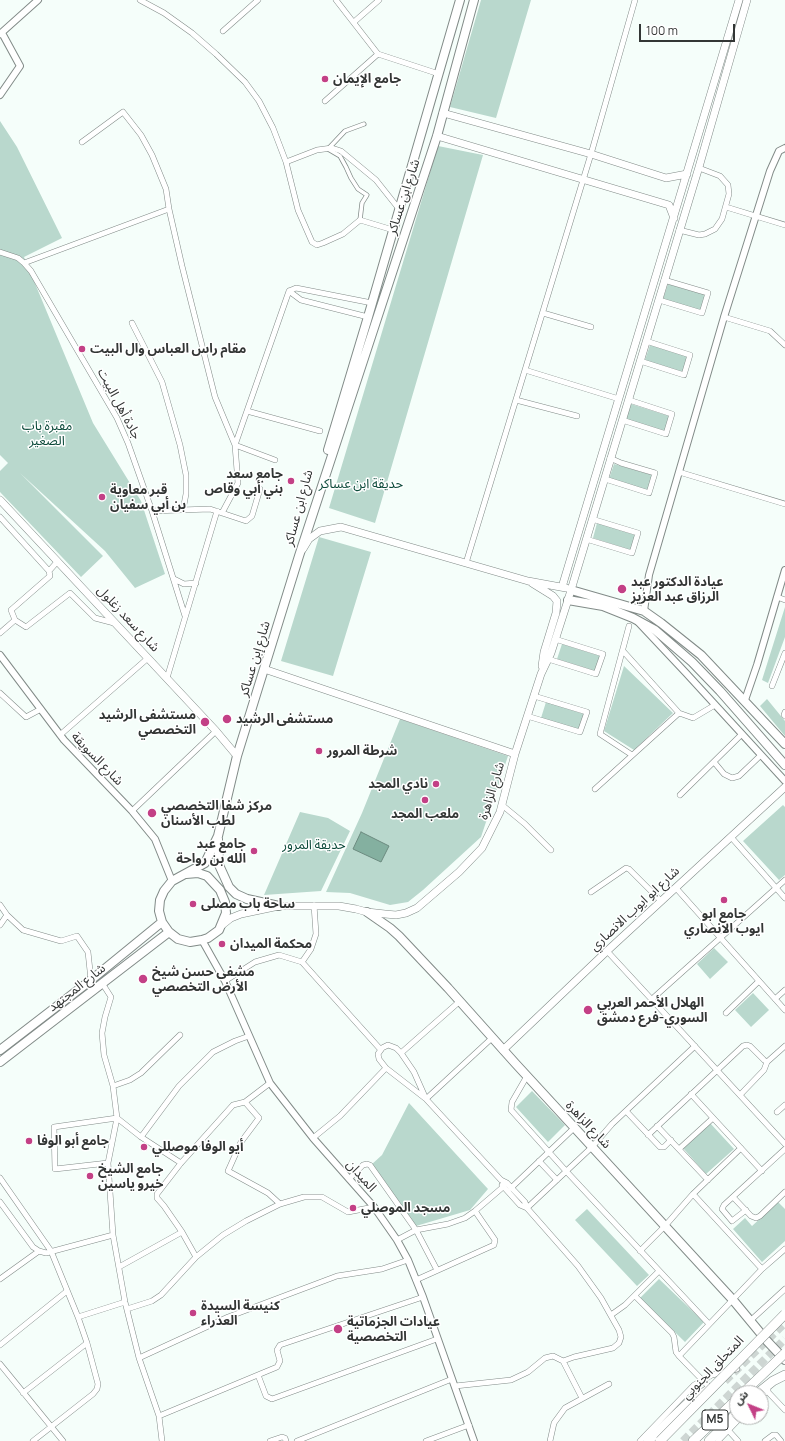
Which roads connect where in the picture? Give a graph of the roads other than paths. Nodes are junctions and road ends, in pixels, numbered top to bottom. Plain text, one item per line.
1 (38, 0) edge
2 (140, 0) edge
3 (258, 0) edge
4 (336, 0) edge
5 (379, 0) edge
6 (460, 0) edge
7 (474, 0) edge
8 (635, 0) edge
9 (739, 0) edge
10 (747, 0) edge
11 (354, 22) junction
12 (222, 31) dead end
13 (1, 33) edge
14 (378, 54) junction
15 (439, 74) junction
16 (0, 95) edge
17 (325, 101) dead end
18 (444, 113) junction
19 (364, 124) dead end
20 (437, 136) junction
21 (82, 142) dead end
22 (785, 148) edge
23 (328, 149) junction
24 (591, 154) junction
25 (286, 162) junction
26 (699, 168) junction
27 (687, 174) junction
28 (583, 179) junction
29 (726, 207) junction
30 (169, 209) junction
31 (399, 209) junction
32 (756, 216) junction
33 (674, 218) junction
34 (360, 220) junction
35 (785, 225) edge
36 (393, 230) junction
37 (680, 230) junction
38 (0, 252) edge
39 (24, 263) junction
40 (664, 280) junction
41 (289, 291) junction
42 (659, 300) junction
43 (372, 303) junction
44 (543, 313) junction
45 (724, 317) junction
46 (368, 318) junction
47 (132, 324) dead end
48 (591, 327) dead end
49 (646, 341) junction
50 (785, 345) edge
51 (640, 361) junction
52 (525, 370) junction
53 (619, 399) junction
54 (516, 400) junction
55 (629, 400) junction
56 (247, 411) junction
57 (577, 416) dead end
58 (622, 420) junction
59 (320, 431) dead end
60 (235, 445) junction
61 (610, 458) junction
62 (275, 460) dead end
63 (679, 472) junction
64 (605, 479) junction
65 (260, 489) dead end
66 (0, 500) edge
67 (785, 504) edge
68 (183, 510) junction
69 (152, 511) junction
70 (219, 512) junction
71 (0, 517) edge
72 (592, 519) junction
73 (586, 539) junction
74 (299, 556) junction
75 (57, 562) junction
76 (466, 563) junction
77 (785, 570) edge
78 (50, 571) junction
79 (174, 579) junction
80 (528, 581) junction
81 (196, 583) junction
82 (562, 587) junction
83 (571, 590) junction
84 (777, 597) junction
85 (568, 600) junction
86 (785, 600) edge
87 (644, 611) junction
88 (185, 616) junction
89 (634, 618) junction
90 (14, 620) junction
91 (115, 623) junction
92 (629, 626) dead end
93 (0, 633) edge
94 (555, 639) junction
95 (623, 651) junction
96 (785, 653) edge
97 (0, 655) edge
98 (148, 658) junction
99 (548, 658) junction
100 (264, 669) junction
101 (540, 674) junction
102 (167, 678) junction
103 (772, 686) dead end
104 (0, 693) edge
105 (534, 696) junction
106 (745, 700) junction
107 (715, 705) junction
108 (41, 709) junction
109 (785, 712) edge
110 (680, 713) junction
111 (527, 716) junction
112 (785, 716) edge
113 (216, 731) junction
114 (742, 734) junction
115 (60, 735) junction
116 (785, 744) edge
117 (515, 754) junction
118 (632, 755) junction
119 (761, 755) junction
120 (237, 756) junction
121 (714, 762) junction
122 (785, 765) edge
123 (785, 781) edge
124 (785, 787) edge
125 (595, 789) dead end
126 (680, 795) dead end
127 (502, 805) junction
128 (132, 811) junction
129 (218, 836) junction
130 (731, 837) junction
131 (550, 850) dead end
132 (186, 874) junction
133 (785, 880) edge
134 (172, 881) junction
135 (676, 888) junction
136 (776, 888) junction
137 (591, 892) dead end
138 (785, 898) edge
139 (661, 901) junction
140 (0, 905) edge
141 (279, 906) junction
142 (314, 906) junction
143 (367, 912) junction
144 (7, 915) junction
145 (162, 922) junction
146 (0, 925) edge
147 (221, 926) junction
148 (169, 932) junction
149 (720, 938) junction
150 (202, 940) junction
151 (607, 951) junction
152 (302, 962) junction
153 (91, 980) junction
154 (225, 981) junction
155 (759, 981) junction
156 (102, 983) junction
157 (785, 990) edge
158 (652, 999) junction
159 (775, 999) junction
160 (460, 1001) junction
161 (785, 1010) edge
162 (726, 1012) dead end
163 (180, 1035) dead end
164 (249, 1036) junction
165 (492, 1038) junction
166 (695, 1046) junction
167 (785, 1046) edge
168 (0, 1050) edge
169 (381, 1050) junction
170 (503, 1050) junction
171 (401, 1053) junction
172 (0, 1062) edge
173 (767, 1062) junction
174 (386, 1068) junction
175 (717, 1070) junction
176 (527, 1076) junction
177 (270, 1083) junction
178 (113, 1086) junction
179 (691, 1094) junction
180 (740, 1095) junction
181 (426, 1099) junction
182 (245, 1102) junction
183 (785, 1105) edge
184 (626, 1112) junction
185 (778, 1112) dead end
186 (117, 1118) junction
187 (713, 1118) junction
188 (657, 1126) junction
189 (574, 1128) junction
190 (648, 1135) junction
191 (141, 1137) junction
192 (313, 1138) junction
193 (670, 1140) junction
194 (785, 1144) edge
195 (592, 1147) junction
196 (741, 1148) junction
197 (679, 1149) junction
198 (785, 1149) edge
199 (549, 1152) junction
200 (540, 1161) junction
201 (108, 1163) junction
202 (181, 1163) junction
203 (566, 1171) junction
204 (762, 1171) junction
205 (0, 1178) edge
206 (349, 1179) junction
207 (501, 1180) junction
208 (557, 1180) junction
209 (708, 1180) junction
210 (503, 1187) junction
211 (511, 1188) junction
212 (785, 1193) edge
213 (693, 1194) junction
214 (734, 1197) junction
215 (0, 1202) edge
216 (280, 1204) junction
217 (374, 1207) junction
218 (527, 1208) junction
219 (746, 1210) junction
220 (475, 1211) junction
221 (665, 1226) junction
222 (416, 1230) junction
223 (182, 1232) junction
224 (113, 1235) junction
225 (397, 1240) junction
226 (785, 1249) edge
227 (640, 1250) junction
228 (38, 1251) junction
229 (51, 1251) junction
230 (196, 1257) junction
231 (408, 1260) junction
232 (119, 1267) junction
233 (762, 1269) junction
234 (438, 1270) junction
235 (659, 1271) junction
236 (0, 1279) edge
237 (416, 1280) junction
238 (785, 1290) edge
239 (67, 1291) junction
240 (635, 1296) junction
241 (423, 1297) junction
242 (733, 1300) junction
243 (125, 1302) junction
244 (127, 1309) junction
245 (785, 1314) edge
246 (611, 1315) junction
247 (78, 1317) junction
248 (750, 1321) junction
249 (709, 1324) junction
250 (437, 1339) junction
251 (87, 1343) junction
252 (0, 1345) edge
253 (785, 1353) edge
254 (679, 1356) junction
255 (139, 1358) junction
256 (785, 1360) edge
257 (563, 1361) junction
258 (0, 1364) edge
259 (737, 1369) dead end
260 (258, 1375) junction
261 (782, 1377) edge
262 (452, 1379) junction
263 (702, 1380) junction
264 (724, 1383) tunnel mouth
265 (609, 1384) dead end
266 (751, 1385) edge
267 (455, 1386) junction
268 (769, 1387) edge
269 (712, 1390) junction
270 (23, 1393) junction
271 (769, 1397) edge
272 (582, 1398) junction
273 (729, 1407) edge
274 (785, 1410) edge
275 (159, 1416) junction
276 (729, 1421) edge
277 (469, 1424) junction
278 (733, 1425) edge
279 (51, 1427) junction
280 (728, 1430) junction
281 (722, 1440) edge
282 (33, 1441) edge
283 (62, 1441) edge
284 (162, 1441) edge
285 (270, 1441) edge
286 (286, 1441) edge
287 (297, 1441) edge
288 (426, 1441) edge
289 (474, 1441) edge
290 (550, 1441) edge
291 (640, 1441) edge
292 (648, 1441) edge
293 (660, 1441) edge
294 (693, 1441) edge
295 (709, 1441) edge
296 (738, 1441) edge
297 (765, 1441) edge
298 (781, 1441) edge

1 - 13 street
2 - 25 street
3 - 12 street
4 - 11 street
5 - 11 street
6 - 15 main road, شارع ابن عساكر
7 - 18 main road, شارع ابن عساكر
8 - 24 street
9 - 27 main road
10 - 26 main road, شارع الزاهرة
11 - 14 street
13 - 16 street
14 - 15 street
14 - 17 street
15 - 31 main road, شارع ابن عساكر
18 - 20 main road, شارع ابن عساكر
18 - 24 main road
19 - 23 street
20 - 28 main road
20 - 74 main road, شارع ابن عساكر
21 - 30 street
22 - 32 street
23 - 25 street
23 - 31 street
23 - 34 street
24 - 27 main road
24 - 28 street
25 - 34 street
26 - 29 street
26 - 37 main road, شارع الزاهرة
27 - 33 main road
28 - 33 main road
28 - 44 street
29 - 32 street
29 - 37 street
30 - 39 street
30 - 60 street
31 - 36 main road, شارع ابن عساكر
32 - 35 street
32 - 45 street
33 - 53 main road
34 - 36 street
36 - 43 main road, شارع ابن عساكر
37 - 40 main road, شارع الزاهرة
38 - 39 street, جادة أهل البيت
39 - 69 street, جادة أهل البيت
40 - 42 main road, شارع الزاهرة
40 - 42 street
41 - 43 street
41 - 46 street
41 - 56 street
42 - 49 main road, شارع الزاهرة
43 - 46 main road, شارع ابن عساكر
44 - 48 street
44 - 52 street
45 - 50 street
45 - 63 street
46 - 74 main road, شارع ابن عساكر
47 - 68 street
49 - 51 main road, شارع الزاهرة
49 - 51 street
51 - 55 main road, شارع الزاهرة
52 - 53 street
52 - 54 street
53 - 82 main road
54 - 57 street
54 - 76 street
55 - 58 main road, شارع الزاهرة
55 - 58 street
56 - 59 street
56 - 60 street
58 - 61 main road, شارع الزاهرة
60 - 62 street
60 - 70 street
61 - 64 main road, شارع الزاهرة
61 - 64 street
63 - 67 street
63 - 87 street
64 - 72 main road, شارع الزاهرة
65 - 70 street
66 - 75 main road, شارع سعد زغلول
68 - 69 street
68 - 70 street
69 - 79 street, جادة أهل البيت
70 - 81 street
71 - 78 street
72 - 73 main road, شارع الزاهرة
72 - 73 street
73 - 83 main road, شارع الزاهرة
74 - 76 main road
74 - 100 main road, شارع إبن عساكر
75 - 78 street
75 - 91 main road, شارع سعد زغلول
76 - 80 main road
77 - 84 street
78 - 90 street
79 - 81 street
79 - 88 street, جادة أهل البيت
80 - 82 main road
80 - 101 main road, شارع الزاهرة
81 - 88 street
82 - 83 main road
83 - 85 main road, شارع الزاهرة
83 - 87 main road
84 - 86 street
84 - 106 street
85 - 89 main road
85 - 94 main road, شارع الزاهرة
87 - 106 main road
88 - 102 street
89 - 107 street
89 - 122 main road
90 - 91 street
90 - 93 street
91 - 98 main road, شارع سعد زغلول
92 - 95 street
94 - 99 main road, شارع الزاهرة
94 - 99 street
95 - 110 street
95 - 118 street
96 - 103 street
97 - 108 street, شارع السويقة
98 - 102 main road, شارع سعد زغلول
98 - 115 street
99 - 101 main road, شارع الزاهرة
100 - 117 main road
100 - 120 main road, شارع إبن عساكر
101 - 105 main road, شارع الزاهرة
102 - 113 main road, شارع سعد زغلول
104 - 108 street
105 - 111 main road, شارع الزاهرة
105 - 111 street
106 - 116 main road
107 - 110 street
107 - 114 street
108 - 115 street, شارع السويقة
109 - 112 street
110 - 118 street
111 - 117 main road, شارع الزاهرة
113 - 120 main road, شارع سعد زغلول
113 - 128 street
114 - 119 street
114 - 121 street
115 - 128 street, شارع السويقة
117 - 127 main road, شارع الزاهرة
118 - 125 street
119 - 121 street
119 - 123 street
120 - 129 main road, شارع إبن عساكر
121 - 126 street
124 - 130 main road, شارع ابو ايوب الانصاري
127 - 131 street
127 - 143 main road, شارع الزاهرة
128 - 134 street, شارع السويقة
129 - 132 main road, شارع إبن عساكر
129 - 141 main road
130 - 135 main road, شارع ابو ايوب الانصاري
130 - 136 street
132 - 134 main road
132 - 147 main road
133 - 136 street
134 - 145 main road
135 - 139 main road, شارع ابو ايوب الانصاري
135 - 149 street
136 - 138 street
136 - 149 street
137 - 139 street
139 - 151 main road, شارع ابو ايوب الانصاري
140 - 144 street
141 - 142 main road, شارع الزاهرة
141 - 147 main road, شارع الزاهرة
142 - 143 main road, شارع الزاهرة
142 - 152 street
143 - 160 main road, شارع الزاهرة
144 - 146 street
144 - 153 street
145 - 148 main road
145 - 153 main road, شارع المجتهد
147 - 150 main road
148 - 150 main road
148 - 156 main road, شارع المجتهد
149 - 155 street
149 - 158 street
150 - 154 street, الميدان
151 - 158 street
151 - 170 main road, شارع ابو ايوب الانصاري
152 - 154 street
152 - 169 street
153 - 168 main road, شارع المجتهد
154 - 164 street, الميدان
155 - 159 street
155 - 162 street
156 - 172 main road, شارع المجتهد
156 - 178 street
157 - 159 street
158 - 166 street
159 - 161 street
160 - 165 main road, شارع الزاهرة
160 - 171 street
163 - 178 street
164 - 177 street, الميدان
164 - 191 street
165 - 170 main road, شارع الزاهرة
165 - 181 street
166 - 175 street
166 - 184 street
167 - 173 street
169 - 171 street
169 - 174 street
170 - 176 main road, شارع الزاهرة
171 - 181 street
173 - 175 street
173 - 180 street
174 - 181 street
174 - 192 street
175 - 179 street
175 - 180 street
176 - 189 main road, شارع الزاهرة
176 - 199 street
177 - 182 street
177 - 192 street, الميدان
178 - 186 street
179 - 187 street
179 - 188 street
180 - 194 street
181 - 207 street
182 - 202 street
182 - 216 street
183 - 185 street
184 - 190 street
184 - 195 street
186 - 191 street
186 - 201 street
186 - 201 street
187 - 196 street
187 - 197 street
188 - 190 street
188 - 193 street
189 - 195 main road, شارع الزاهرة
189 - 199 street
190 - 193 street
191 - 202 street
192 - 206 street, الميدان
193 - 197 street
195 - 203 street
195 - 221 main road, شارع الزاهرة
196 - 204 street
196 - 209 street
197 - 209 street
198 - 204 street
199 - 200 street
199 - 203 street
200 - 208 street
200 - 211 street
201 - 224 street
202 - 223 street
203 - 208 street
203 - 227 street
204 - 214 street
205 - 229 street
206 - 217 street, الميدان
206 - 222 street
207 - 210 street
207 - 211 street
208 - 218 street
209 - 213 street
210 - 218 street
210 - 220 street
211 - 218 street
212 - 219 street
213 - 221 street
213 - 233 street
214 - 219 street
214 - 219 street
215 - 228 street
216 - 217 street
216 - 230 street
217 - 225 street, الميدان
218 - 246 street
220 - 222 street
220 - 234 street
221 - 227 street
221 - 242 main road, شارع الزاهرة
222 - 225 street
222 - 234 street
223 - 230 street
223 - 232 street
224 - 229 street
224 - 232 street
225 - 231 street, الميدان
226 - 233 street
227 - 235 street
228 - 229 street
228 - 236 street
229 - 239 street
230 - 244 street
231 - 237 street, الميدان
231 - 255 street
232 - 243 street
233 - 242 street
234 - 237 street
235 - 240 street
235 - 249 street
237 - 241 street, الميدان
238 - 248 street
239 - 247 street
239 - 252 street
240 - 246 street
240 - 254 street
241 - 250 street, الميدان
241 - 260 street
242 - 248 main road, شارع الزاهرة
242 - 249 street
243 - 244 street
243 - 247 street
244 - 255 street
245 - 293 highway, المتحلق الجنوبي / M5, bridge
246 - 257 street
247 - 251 street
248 - 256 main road, شارع الزاهرة
249 - 254 street
250 - 260 street
250 - 262 street, الميدان
251 - 270 street
251 - 279 street
253 - 266 highway, bridge
254 - 263 street
255 - 275 street
257 - 267 street
257 - 272 street
258 - 270 street
259 - 263 street
260 - 275 street
261 - 268 highway
262 - 267 street, الميدان
262 - 287 street
263 - 269 street
263 - 291 street
264 - 269 highway
265 - 272 street
267 - 277 street, الميدان
269 - 292 highway
270 - 279 street
271 - 274 street
272 - 290 street
273 - 294 highway, M5
275 - 284 street
276 - 295 highway
277 - 288 street
277 - 289 street, الميدان
278 - 280 street
279 - 282 street
279 - 283 street
280 - 281 street
280 - 296 street
285 - 286 street
297 - 298 street

